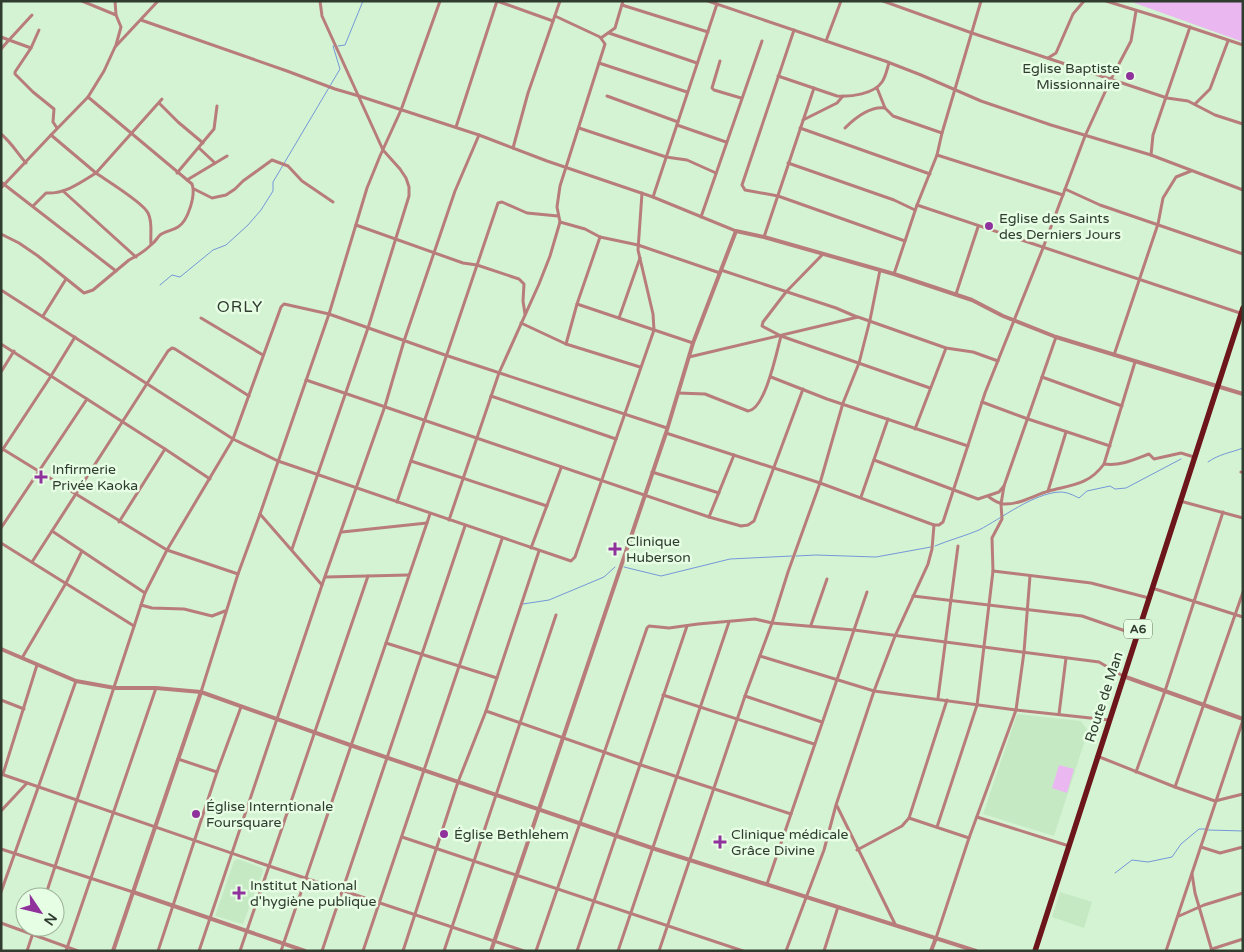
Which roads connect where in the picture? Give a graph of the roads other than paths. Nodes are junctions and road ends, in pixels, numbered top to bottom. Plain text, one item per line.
1 (82, 1) edge
2 (115, 1) edge
3 (158, 1) edge
4 (320, 1) edge
5 (440, 1) edge
6 (497, 1) edge
7 (560, 1) edge
8 (708, 1) edge
9 (841, 1) edge
10 (883, 1) edge
11 (981, 1) edge
12 (1084, 1) edge
13 (1106, 1) edge
14 (622, 3) edge
15 (717, 4) junction
16 (1136, 11) junction
17 (32, 15) dead end
18 (116, 15) junction
19 (555, 16) junction
20 (140, 20) junction
21 (553, 21) junction
22 (1190, 27) junction
23 (39, 30) dead end
24 (794, 30) junction
25 (708, 32) junction
26 (609, 33) junction
27 (972, 33) junction
28 (1, 37) edge
29 (602, 38) junction
30 (8, 40) junction
31 (762, 41) dead end
32 (826, 41) junction
33 (1228, 41) junction
34 (1243, 46) edge
35 (115, 47) junction
36 (31, 48) junction
37 (1, 49) edge
38 (1048, 58) junction
39 (720, 61) dead end
40 (599, 63) junction
41 (697, 63) junction
42 (889, 63) junction
43 (778, 76) junction
44 (1111, 79) junction
45 (814, 88) junction
46 (877, 88) junction
47 (955, 90) junction
48 (688, 92) junction
49 (360, 96) junction
50 (607, 96) dead end
51 (843, 96) junction
52 (88, 97) junction
53 (741, 98) junction
54 (1166, 98) junction
55 (162, 99) dead end
56 (159, 103) junction
57 (1195, 104) junction
58 (217, 106) dead end
59 (885, 108) junction
60 (401, 110) junction
61 (803, 120) junction
62 (677, 123) junction
63 (1243, 124) edge
64 (456, 127) junction
65 (57, 128) junction
66 (579, 128) junction
67 (800, 128) junction
68 (845, 128) dead end
69 (131, 133) junction
70 (942, 133) junction
71 (1, 134) edge
72 (479, 134) junction
73 (51, 135) junction
74 (1085, 136) junction
75 (726, 142) junction
76 (203, 143) junction
77 (198, 148) junction
78 (513, 148) junction
79 (383, 150) junction
80 (937, 155) junction
81 (1151, 155) junction
82 (226, 156) dead end
83 (666, 157) junction
84 (26, 163) junction
85 (215, 163) junction
86 (788, 163) junction
87 (566, 167) junction
88 (1191, 171) junction
89 (96, 173) junction
90 (177, 173) junction
91 (716, 173) junction
92 (930, 174) junction
93 (188, 180) junction
94 (3, 183) edge
95 (1, 188) edge
96 (194, 189) junction
97 (1065, 189) junction
98 (1243, 190) edge
99 (63, 191) junction
100 (642, 193) junction
101 (1063, 195) junction
102 (778, 196) junction
103 (653, 197) junction
104 (333, 202) dead end
105 (917, 205) junction
106 (33, 206) junction
107 (915, 210) junction
108 (558, 216) junction
109 (701, 217) junction
110 (560, 222) junction
111 (1158, 224) junction
112 (356, 225) junction
113 (978, 227) junction
114 (736, 230) junction
115 (1, 234) edge
116 (600, 237) junction
117 (764, 237) junction
118 (396, 239) junction
119 (905, 241) junction
120 (152, 245) junction
121 (638, 245) junction
122 (1043, 248) junction
123 (435, 253) junction
124 (823, 254) junction
125 (1243, 254) edge
126 (136, 257) junction
127 (640, 258) junction
128 (477, 265) junction
129 (880, 270) junction
130 (116, 271) junction
131 (720, 271) junction
132 (894, 274) junction
133 (66, 279) junction
134 (1139, 280) junction
135 (1, 290) edge
136 (786, 292) junction
137 (956, 294) junction
138 (578, 304) junction
139 (1242, 311) edge
140 (329, 314) junction
141 (525, 315) junction
142 (43, 316) junction
143 (858, 317) junction
144 (201, 318) dead end
145 (619, 318) junction
146 (870, 320) junction
147 (1015, 321) junction
148 (521, 323) junction
149 (368, 328) junction
150 (654, 330) junction
151 (781, 336) junction
152 (75, 337) junction
153 (1056, 337) junction
154 (404, 341) junction
155 (694, 343) junction
156 (1, 344) edge
157 (566, 344) junction
158 (946, 348) junction
159 (14, 352) junction
160 (263, 355) junction
161 (446, 355) junction
162 (1114, 355) junction
163 (689, 358) junction
164 (998, 361) junction
165 (1135, 362) junction
166 (859, 363) junction
167 (640, 367) junction
168 (1, 372) edge
169 (499, 373) junction
170 (52, 376) junction
171 (770, 377) junction
172 (1042, 377) junction
173 (306, 380) junction
174 (148, 383) junction
175 (1217, 386) junction
176 (930, 388) junction
177 (803, 389) junction
178 (346, 393) junction
179 (678, 393) junction
180 (1243, 394) edge
181 (249, 396) junction
182 (491, 396) junction
183 (87, 399) junction
184 (982, 402) junction
185 (843, 403) junction
186 (385, 406) junction
187 (1122, 406) junction
188 (624, 414) junction
189 (425, 419) junction
190 (888, 419) junction
191 (1028, 419) junction
192 (123, 422) junction
193 (667, 428) junction
194 (915, 429) junction
195 (1066, 432) junction
196 (666, 433) junction
197 (477, 438) junction
198 (233, 439) junction
199 (616, 439) junction
200 (968, 446) junction
201 (1110, 446) junction
202 (165, 449) junction
203 (2, 450) edge
204 (734, 455) junction
205 (1194, 457) junction
206 (874, 460) junction
207 (278, 461) junction
208 (411, 461) junction
209 (1104, 464) junction
210 (561, 468) junction
211 (774, 468) junction
212 (40, 471) junction
213 (652, 472) junction
214 (317, 476) junction
215 (210, 479) junction
216 (463, 479) junction
217 (602, 482) junction
218 (820, 483) junction
219 (1004, 486) junction
220 (356, 488) junction
221 (954, 491) junction
222 (1048, 491) junction
223 (719, 493) junction
224 (76, 494) junction
225 (644, 496) junction
226 (860, 497) junction
227 (988, 497) junction
228 (1180, 501) junction
229 (397, 502) junction
230 (1002, 504) junction
231 (547, 506) junction
232 (1223, 512) junction
233 (260, 514) junction
234 (430, 514) junction
235 (708, 518) junction
236 (1243, 518) edge
237 (450, 520) junction
238 (118, 522) junction
239 (427, 523) junction
240 (934, 525) junction
241 (465, 526) junction
242 (1, 528) edge
243 (52, 531) junction
244 (342, 532) junction
245 (502, 539) junction
246 (1, 543) edge
247 (958, 546) dead end
248 (531, 548) junction
249 (292, 549) junction
250 (167, 550) junction
251 (82, 551) junction
252 (539, 551) junction
253 (32, 562) junction
254 (993, 571) junction
255 (238, 574) junction
256 (408, 574) junction
257 (368, 576) junction
258 (1030, 576) junction
259 (326, 577) junction
260 (828, 579) dead end
261 (66, 583) junction
262 (322, 585) junction
263 (1152, 588) junction
264 (867, 592) dead end
265 (1243, 592) edge
266 (145, 593) junction
267 (913, 596) junction
268 (1148, 598) junction
269 (951, 600) junction
270 (1194, 601) junction
271 (988, 604) junction
272 (141, 605) junction
273 (226, 610) junction
274 (1026, 610) junction
275 (556, 615) dead end
276 (1235, 615) junction
277 (1243, 617) edge
278 (729, 622) junction
279 (772, 623) junction
280 (811, 625) junction
281 (134, 626) junction
282 (687, 626) junction
283 (854, 630) junction
284 (1137, 635) junction
285 (895, 636) junction
286 (386, 643) junction
287 (946, 644) junction
288 (984, 648) junction
289 (2, 650) edge
290 (1024, 652) junction
291 (422, 655) junction
292 (760, 656) junction
293 (22, 658) junction
294 (1066, 658) junction
295 (37, 665) junction
296 (459, 666) junction
297 (1124, 676) junction
298 (496, 678) junction
299 (836, 680) junction
300 (76, 681) junction
301 (114, 688) junction
302 (156, 688) junction
303 (874, 691) junction
304 (1165, 691) junction
305 (200, 692) junction
306 (663, 695) junction
307 (745, 696) junction
308 (938, 698) junction
309 (1, 700) edge
310 (947, 700) junction
311 (978, 704) junction
312 (1204, 705) junction
313 (241, 707) junction
314 (700, 708) junction
315 (24, 709) junction
316 (1016, 710) junction
317 (486, 711) junction
318 (1059, 714) junction
319 (277, 719) junction
320 (1243, 719) edge
321 (737, 720) junction
322 (1109, 720) junction
323 (822, 722) junction
324 (521, 724) junction
325 (314, 732) junction
326 (563, 738) junction
327 (814, 744) junction
328 (350, 745) junction
329 (604, 752) junction
330 (1097, 756) junction
331 (388, 757) junction
332 (178, 759) junction
333 (641, 765) junction
334 (424, 770) junction
335 (217, 772) junction
336 (1136, 772) junction
337 (2, 774) edge
338 (678, 777) junction
339 (458, 782) junction
340 (26, 784) junction
341 (38, 787) junction
342 (1176, 787) junction
343 (714, 789) junction
344 (497, 794) junction
345 (1243, 794) edge
346 (76, 800) junction
347 (1215, 801) junction
348 (836, 805) junction
349 (539, 809) junction
350 (1, 810) edge
351 (114, 812) junction
352 (791, 814) junction
353 (977, 817) junction
354 (910, 818) junction
355 (579, 822) junction
356 (155, 826) junction
357 (937, 827) junction
358 (617, 835) junction
359 (402, 837) junction
360 (969, 838) junction
361 (194, 840) junction
362 (1069, 846) junction
363 (1201, 847) junction
364 (1243, 847) edge
365 (437, 848) junction
366 (652, 848) junction
367 (1, 849) edge
368 (857, 850) junction
369 (233, 853) junction
370 (14, 854) junction
371 (690, 860) junction
372 (475, 861) junction
373 (54, 866) junction
374 (269, 866) junction
375 (1192, 872) junction
376 (516, 874) junction
377 (92, 878) junction
378 (305, 878) junction
379 (767, 884) junction
380 (48, 887) edge
381 (558, 889) junction
382 (342, 890) junction
383 (1, 892) edge
384 (132, 892) junction
385 (1243, 894) edge
386 (807, 897) junction
387 (594, 902) junction
388 (380, 903) junction
389 (173, 906) junction
390 (838, 907) junction
391 (1200, 907) junction
392 (630, 914) junction
393 (416, 915) junction
394 (1178, 916) junction
395 (211, 919) junction
396 (1, 923) edge
397 (895, 924) junction
398 (667, 926) junction
399 (452, 927) junction
400 (15, 928) edge
401 (247, 930) junction
402 (31, 937) edge
403 (39, 937) edge
404 (936, 938) junction
405 (1243, 939) edge
406 (494, 941) junction
407 (283, 944) junction
408 (67, 949) edge
409 (729, 949) edge
410 (1212, 950) edge
411 (27, 951) edge
412 (78, 951) edge
413 (113, 951) edge
414 (158, 951) edge
415 (199, 951) edge
416 (240, 951) edge
417 (281, 951) edge
418 (305, 951) edge
419 (322, 951) edge
420 (364, 951) edge
421 (403, 951) edge
422 (444, 951) edge
423 (491, 951) edge
424 (524, 951) edge
425 (536, 951) edge
426 (577, 951) edge
427 (618, 951) edge
428 (658, 951) edge
429 (743, 951) edge
430 (786, 951) edge
431 (824, 951) edge
432 (931, 951) edge
433 (976, 951) edge
434 (1035, 951) edge
435 (1166, 951) edge

1 - 18 street
2 - 18 street
3 - 20 street
4 - 49 street
5 - 60 street
6 - 21 street
6 - 64 street
7 - 19 street
8 - 15 street
9 - 32 street
10 - 27 street
11 - 27 street
12 - 38 street
13 - 16 street
14 - 25 street
14 - 26 street
15 - 24 street
15 - 25 street
16 - 22 street
16 - 44 street
17 - 30 street
18 - 35 street
19 - 21 street
19 - 29 street
20 - 35 street
20 - 49 street
21 - 78 street
22 - 33 street
22 - 54 street
23 - 36 street
24 - 32 street
24 - 43 street
25 - 41 street
26 - 29 street
26 - 41 street
27 - 38 street
27 - 47 street
28 - 30 street
29 - 40 street
30 - 36 street
30 - 37 street
31 - 53 street
32 - 42 street
33 - 34 street
33 - 57 street
35 - 52 street
36 - 65 street
38 - 44 street
39 - 53 street
40 - 48 street
40 - 66 street
41 - 48 street
42 - 46 street
42 - 47 street
43 - 45 street
43 - 102 street
44 - 54 street
44 - 74 street
45 - 51 street
45 - 61 street
46 - 51 street
46 - 59 street
47 - 70 street
47 - 74 street
48 - 62 street
49 - 60 street
49 - 79 street
50 - 62 street
51 - 61 street
52 - 65 street
52 - 69 street
53 - 75 street
54 - 57 street
54 - 81 street
55 - 56 street
56 - 69 street
56 - 76 street
57 - 63 street
58 - 76 street
59 - 68 street
59 - 70 street
60 - 64 street
60 - 79 street
61 - 67 street
62 - 75 street
62 - 83 street
64 - 72 street
65 - 73 street
66 - 83 street
66 - 87 street
67 - 86 street
67 - 92 street
69 - 89 street
69 - 90 street
70 - 80 street
71 - 84 street
72 - 78 street
72 - 123 street
73 - 84 street
73 - 89 street
74 - 81 street
74 - 97 street
75 - 91 street
76 - 77 street
77 - 85 street
77 - 90 street
78 - 87 street
79 - 112 street
79 - 118 street
80 - 92 street
80 - 101 street
81 - 88 street
82 - 85 street
83 - 91 street
83 - 103 street
84 - 94 street
85 - 93 street
86 - 102 street
86 - 107 street
87 - 100 street
87 - 108 street
88 - 98 street
88 - 111 street
89 - 99 street
89 - 120 street
90 - 93 street
91 - 109 street
92 - 105 street
93 - 96 street
94 - 95 street
94 - 106 street
96 - 104 street
96 - 120 street
97 - 101 street
97 - 111 street
99 - 106 street
99 - 126 street
100 - 103 street
100 - 121 street
101 - 122 street
102 - 117 street
102 - 119 street
103 - 109 street
105 - 107 street
105 - 113 street
106 - 130 street
107 - 119 street
108 - 110 street
108 - 128 street
109 - 114 street
110 - 116 street
110 - 141 street
111 - 125 street
111 - 134 street
112 - 118 street
112 - 140 street
113 - 122 street
113 - 137 street
114 - 117 street
114 - 131 street
115 - 133 street
116 - 121 street
116 - 138 street
117 - 124 street
118 - 123 street
118 - 149 street
119 - 132 street
120 - 126 street
121 - 127 street
121 - 131 street
122 - 134 street
122 - 147 street
123 - 128 street
123 - 154 street
124 - 129 street
124 - 136 street
126 - 130 street
127 - 145 street
127 - 150 street
128 - 141 street
128 - 161 street
129 - 132 street
129 - 146 street
130 - 133 street
131 - 136 street
131 - 155 street
132 - 137 street
133 - 142 street
134 - 139 street
134 - 162 street
135 - 142 street
136 - 143 street
136 - 151 street
137 - 147 street
138 - 145 street
138 - 157 street
139 - 175 highway, Route de Man / A6
140 - 149 street
140 - 160 street
140 - 173 street
141 - 148 street
142 - 152 street
143 - 146 street
143 - 151 street
144 - 160 street
145 - 150 street
146 - 158 street
146 - 166 street
147 - 153 street
147 - 164 street
148 - 157 street
148 - 169 street
149 - 154 street
149 - 178 street
150 - 155 street
150 - 167 street
151 - 163 street
151 - 166 street
151 - 171 street
152 - 170 street
152 - 174 street
153 - 162 street
153 - 172 street
154 - 161 street
154 - 186 street
155 - 163 street
156 - 159 street
157 - 167 street
158 - 164 street
158 - 176 street
159 - 168 street
159 - 170 street
160 - 181 street
161 - 169 street
161 - 189 street
162 - 165 street
163 - 179 street
164 - 184 street
165 - 175 street
165 - 187 street
166 - 176 street
166 - 185 street
167 - 188 street
169 - 182 street
169 - 188 street
170 - 183 street
170 - 203 street
171 - 177 street
171 - 179 street
172 - 187 street
172 - 191 street
173 - 178 street
173 - 207 street
174 - 181 street
174 - 192 street
174 - 198 street
175 - 180 street
175 - 205 highway, Route de Man / A6
176 - 194 street
177 - 185 street
177 - 211 street
178 - 186 street
178 - 214 street
179 - 193 street
181 - 198 street
182 - 197 street
182 - 199 street
183 - 192 street
183 - 212 street
184 - 191 street
184 - 200 street
185 - 190 street
185 - 218 street
186 - 189 street
186 - 220 street
187 - 201 street
188 - 193 street
188 - 199 street
189 - 197 street
189 - 208 street
190 - 194 street
190 - 206 street
191 - 195 street
191 - 219 street
192 - 202 street
192 - 224 street
193 - 196 street
194 - 200 street
195 - 201 street
195 - 222 street
196 - 204 street
196 - 213 street
197 - 210 street
197 - 216 street
198 - 207 street
198 - 215 street
199 - 217 street
200 - 221 street
201 - 209 street
202 - 215 street
202 - 238 street
203 - 212 street
204 - 211 street
204 - 223 street
205 - 209 street
205 - 228 highway, Route de Man / A6
206 - 221 street
206 - 226 street
207 - 214 street
207 - 233 street
208 - 216 street
208 - 229 street
209 - 222 street
210 - 217 street
210 - 231 street
211 - 218 street
211 - 235 street
212 - 224 street
212 - 242 street
213 - 223 street
213 - 225 street
214 - 220 street
214 - 249 street
215 - 250 street
216 - 231 street
216 - 237 street
217 - 225 street
217 - 252 street
218 - 226 street
218 - 279 street
219 - 227 street
219 - 230 street
220 - 229 street
220 - 244 street
221 - 227 street
221 - 240 street
222 - 230 street
223 - 235 street
224 - 238 street
224 - 243 street
225 - 235 street
225 - 326 street
226 - 240 street
227 - 230 street
228 - 232 street
228 - 263 highway, Route de Man / A6
229 - 234 street
230 - 254 street
231 - 248 street
232 - 236 street
232 - 270 street
233 - 249 street
233 - 255 street
234 - 237 street
234 - 239 street
237 - 241 street
238 - 250 street
239 - 244 street
239 - 256 street
240 - 267 street
241 - 245 street
241 - 291 street
243 - 251 street
243 - 253 street
244 - 259 street
245 - 248 street
245 - 296 street
246 - 253 street
247 - 269 street
248 - 252 street
249 - 262 street
250 - 255 street
250 - 266 street
251 - 261 street
251 - 266 street
252 - 298 street
253 - 261 street
254 - 258 street
254 - 271 street
255 - 273 street
256 - 257 street
256 - 286 street
257 - 259 street
257 - 325 street
258 - 268 street
258 - 274 street
259 - 262 street
260 - 280 street
261 - 281 street
261 - 293 street
262 - 319 street
263 - 268 highway, Route de Man / A6
263 - 270 street
264 - 283 street
265 - 276 street
266 - 272 street
267 - 269 street
267 - 285 street
268 - 284 highway, Route de Man / A6
269 - 271 street
269 - 287 street
270 - 276 street
270 - 304 street
271 - 274 street
271 - 288 street
272 - 273 street
272 - 281 street
273 - 305 street
274 - 284 street
274 - 290 street
275 - 324 street
276 - 277 street
276 - 312 street
278 - 279 street
278 - 282 street
278 - 314 street
279 - 280 street
279 - 292 street
280 - 283 street
281 - 301 street
282 - 306 street
282 - 329 street
283 - 285 street
283 - 299 street
284 - 297 highway, Route de Man / A6
285 - 287 street
285 - 303 street
286 - 291 street
286 - 328 street
287 - 288 street
287 - 308 street
288 - 290 street
288 - 311 street
289 - 293 street
290 - 294 street
290 - 316 street
291 - 296 street
291 - 331 street
292 - 299 street
292 - 307 street
293 - 295 street
294 - 297 street
294 - 318 street
295 - 300 street
295 - 315 street
296 - 298 street
296 - 334 street
297 - 304 street
297 - 322 highway, Route de Man / A6
298 - 317 street
299 - 303 street
299 - 323 street
300 - 301 street
300 - 341 street
301 - 302 street
301 - 346 street
302 - 305 street
302 - 351 street
303 - 308 street
303 - 348 street
304 - 312 street
304 - 336 street
305 - 313 street
305 - 332 street
306 - 314 street
306 - 333 street
307 - 321 street
307 - 323 street
308 - 310 street
309 - 315 street
310 - 311 street
310 - 354 street
311 - 316 street
311 - 357 street
312 - 320 street
312 - 342 street
313 - 319 street
313 - 335 street
314 - 321 street
314 - 338 street
315 - 337 street
316 - 318 street
316 - 353 street
317 - 324 street
317 - 339 street
318 - 322 street
319 - 325 street
319 - 369 street
320 - 347 street
321 - 327 street
321 - 343 street
322 - 330 highway, Route de Man / A6
323 - 327 street
324 - 326 street
324 - 344 street
325 - 328 street
325 - 374 street
326 - 329 street
326 - 349 street
327 - 352 street
328 - 331 street
328 - 378 street
329 - 333 street
329 - 355 street
330 - 336 street
330 - 362 highway, Route de Man / A6
331 - 334 street
331 - 382 street
332 - 335 street
332 - 356 street
333 - 338 street
333 - 358 street
334 - 339 street
334 - 359 street
335 - 361 street
336 - 342 street
337 - 340 street
338 - 343 street
338 - 366 street
339 - 344 street
339 - 365 street
340 - 341 street
340 - 350 street
341 - 346 street
341 - 370 street
342 - 347 street
343 - 352 street
343 - 371 street
344 - 349 street
344 - 372 street
345 - 347 street
346 - 351 street
346 - 373 street
347 - 363 street
348 - 368 street
348 - 386 street
349 - 355 street
349 - 376 street
351 - 356 street
351 - 377 street
352 - 379 street
353 - 360 street
353 - 362 street
354 - 357 street
354 - 368 street
355 - 358 street
355 - 381 street
356 - 361 street
356 - 384 street
357 - 360 street
358 - 366 street
358 - 387 street
359 - 365 street
359 - 388 street
360 - 404 street
361 - 369 street
361 - 389 street
362 - 434 highway, Route de Man / A6
363 - 364 street
363 - 375 street
365 - 372 street
365 - 393 street
366 - 371 street
366 - 392 street
367 - 370 street
368 - 397 street
369 - 374 street
369 - 395 street
370 - 373 street
370 - 383 street
371 - 379 street
371 - 398 street
372 - 376 street
372 - 399 street
373 - 377 street
373 - 380 street
374 - 378 street
374 - 401 street
375 - 391 street
375 - 394 street
376 - 381 street
376 - 406 street
377 - 384 street
377 - 408 street
378 - 382 street
378 - 407 street
379 - 386 street
381 - 387 street
381 - 425 street
382 - 388 street
382 - 419 street
384 - 389 street
384 - 413 street
385 - 391 street
386 - 390 street
386 - 430 street
387 - 392 street
387 - 426 street
388 - 393 street
388 - 420 street
389 - 395 street
389 - 414 street
390 - 397 street
390 - 431 street
391 - 394 street
391 - 410 street
392 - 398 street
392 - 427 street
393 - 399 street
393 - 421 street
394 - 435 street
395 - 401 street
395 - 415 street
396 - 400 street
397 - 404 street
398 - 409 street
398 - 428 street
399 - 406 street
399 - 422 street
401 - 407 street
401 - 416 street
402 - 411 street
403 - 408 street
404 - 432 street
404 - 433 street
405 - 410 street
406 - 423 street
406 - 424 street
407 - 417 street
407 - 418 street
408 - 412 street
409 - 429 street

